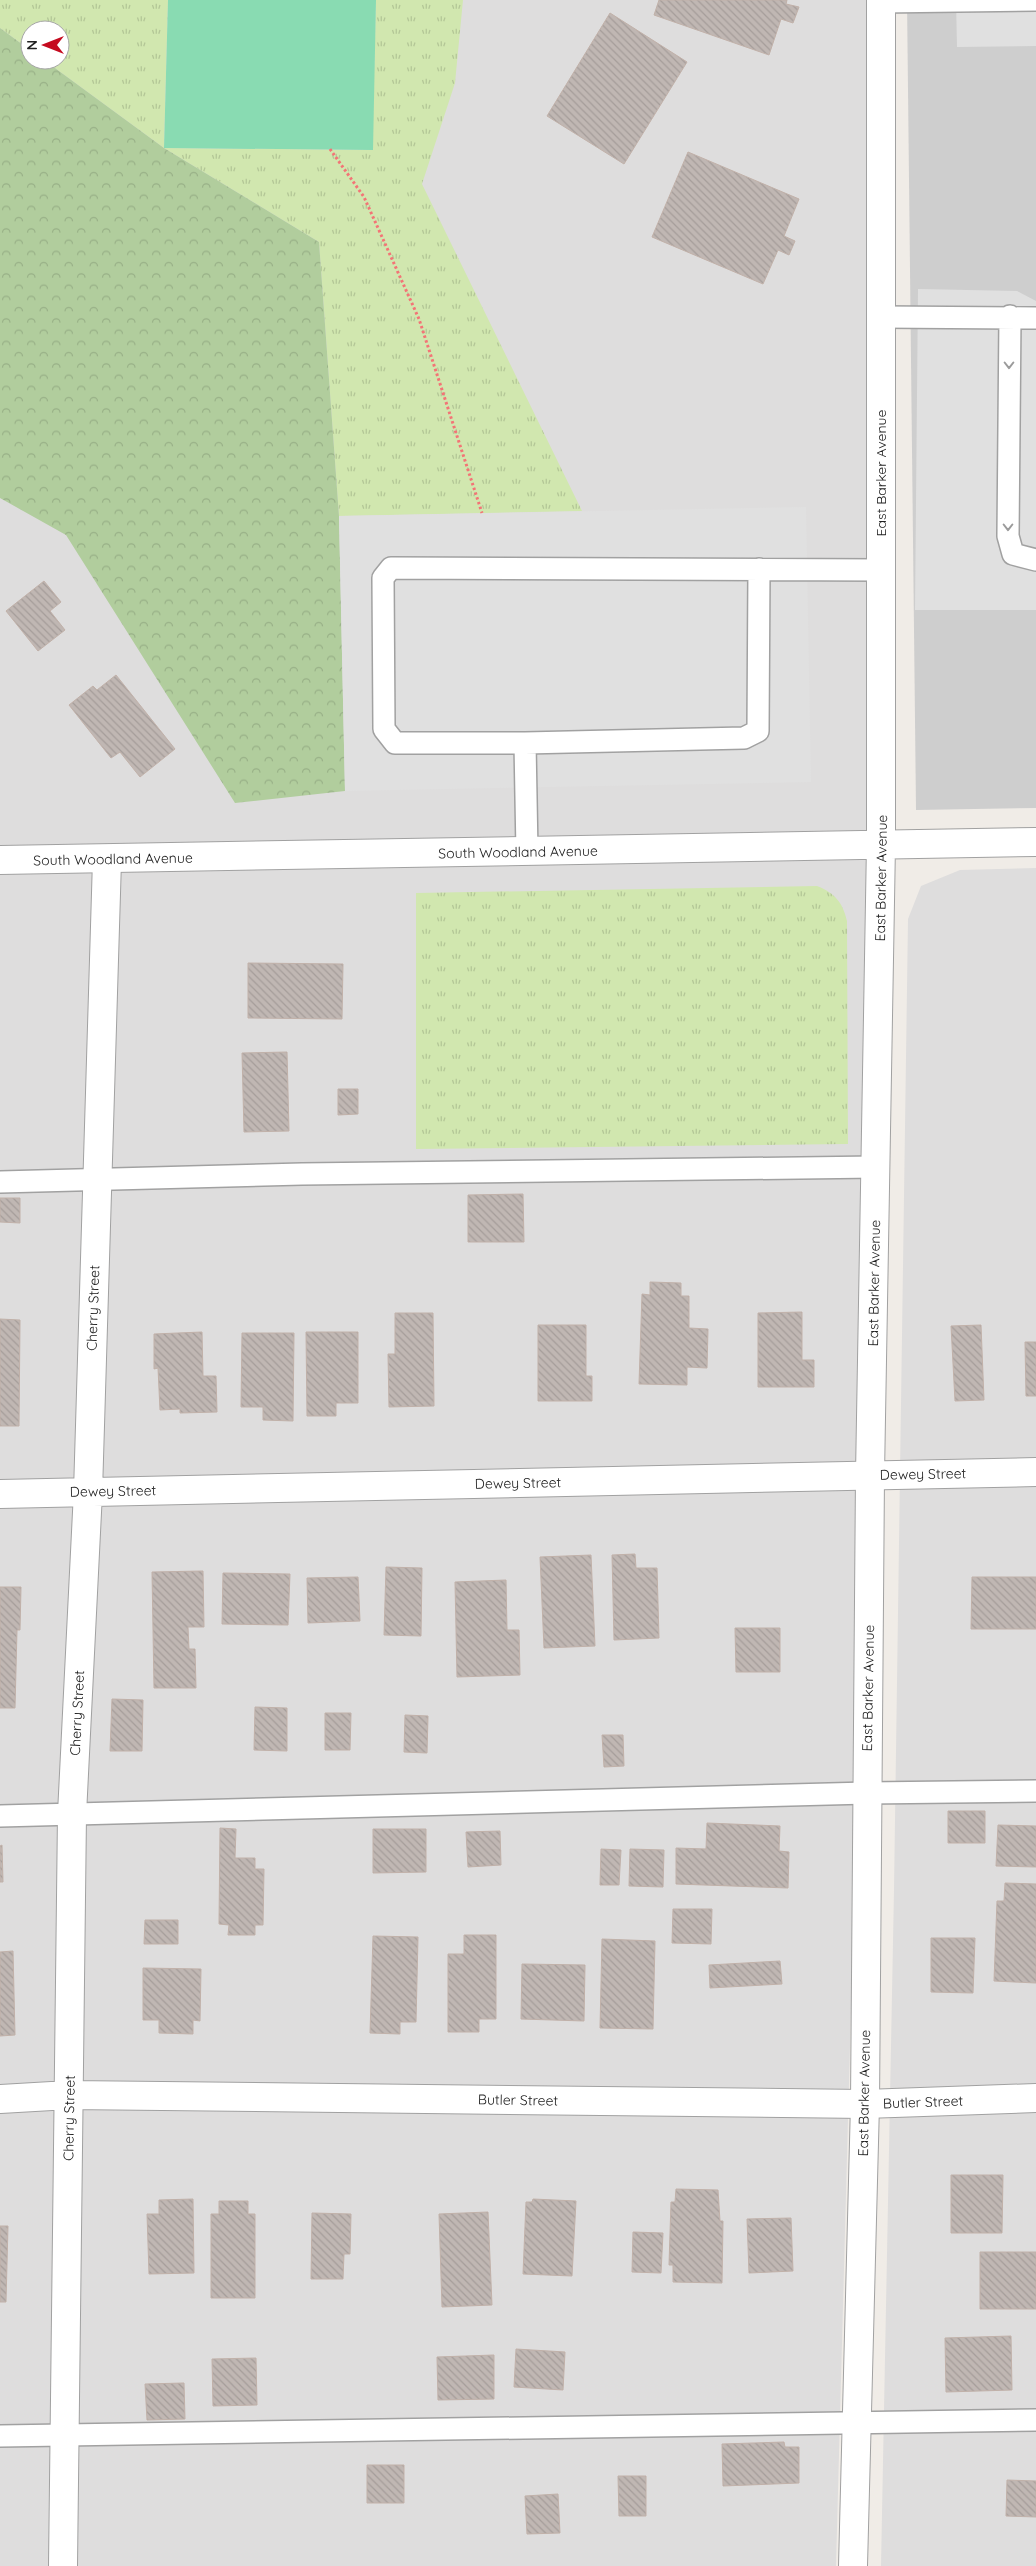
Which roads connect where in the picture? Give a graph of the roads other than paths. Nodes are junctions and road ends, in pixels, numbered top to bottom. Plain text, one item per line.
1 (1036, 0) edge
2 (881, 1) edge
3 (1010, 316) junction
4 (881, 317) junction
5 (1036, 318) edge
6 (1036, 560) edge
7 (759, 569) junction
8 (881, 570) junction
9 (525, 743) junction
10 (1036, 842) edge
11 (881, 844) junction
12 (527, 852) junction
13 (0, 860) edge
14 (107, 860) junction
15 (876, 1167) junction
16 (96, 1178) junction
17 (0, 1182) edge
18 (1036, 1472) edge
19 (870, 1475) junction
20 (88, 1492) junction
21 (0, 1494) edge
22 (1036, 1791) edge
23 (867, 1793) junction
24 (72, 1814) junction
25 (0, 1816) edge
26 (69, 2095) junction
27 (1036, 2098) edge
28 (0, 2099) edge
29 (865, 2104) junction
30 (1036, 2420) edge
31 (858, 2423) junction
32 (65, 2434) junction
33 (0, 2436) edge
34 (63, 2566) edge
35 (853, 2566) edge

1 - 2 lane
2 - 4 street, East Barker Avenue
3 - 4 lane
3 - 5 lane
3 -> 6 lane
4 - 8 street, East Barker Avenue
7 - 8 lane
7 - 9 lane
7 - 9 lane
8 - 11 street, East Barker Avenue
9 - 12 lane
10 - 11 street, South Woodland Avenue
11 - 12 street, South Woodland Avenue
11 - 15 street, East Barker Avenue
12 - 14 street, South Woodland Avenue
13 - 14 street, South Woodland Avenue
14 - 16 street, Cherry Street
15 - 16 lane
15 - 19 street, East Barker Avenue
16 - 17 lane
16 - 20 street, Cherry Street
18 - 19 street, Dewey Street
19 - 20 street, Dewey Street
19 - 23 street, East Barker Avenue
20 - 21 street, Dewey Street
20 - 24 street, Cherry Street
22 - 23 lane
23 - 24 lane
23 - 29 street, East Barker Avenue
24 - 25 lane
24 - 26 street, Cherry Street
26 - 28 street, Butler Street
26 - 29 street, Butler Street
26 - 32 street, Cherry Street
27 - 29 street, Butler Street
29 - 31 street, East Barker Avenue
30 - 31 lane
31 - 32 lane
31 - 35 street, East Barker Avenue
32 - 33 lane
32 - 34 street, Cherry Street

